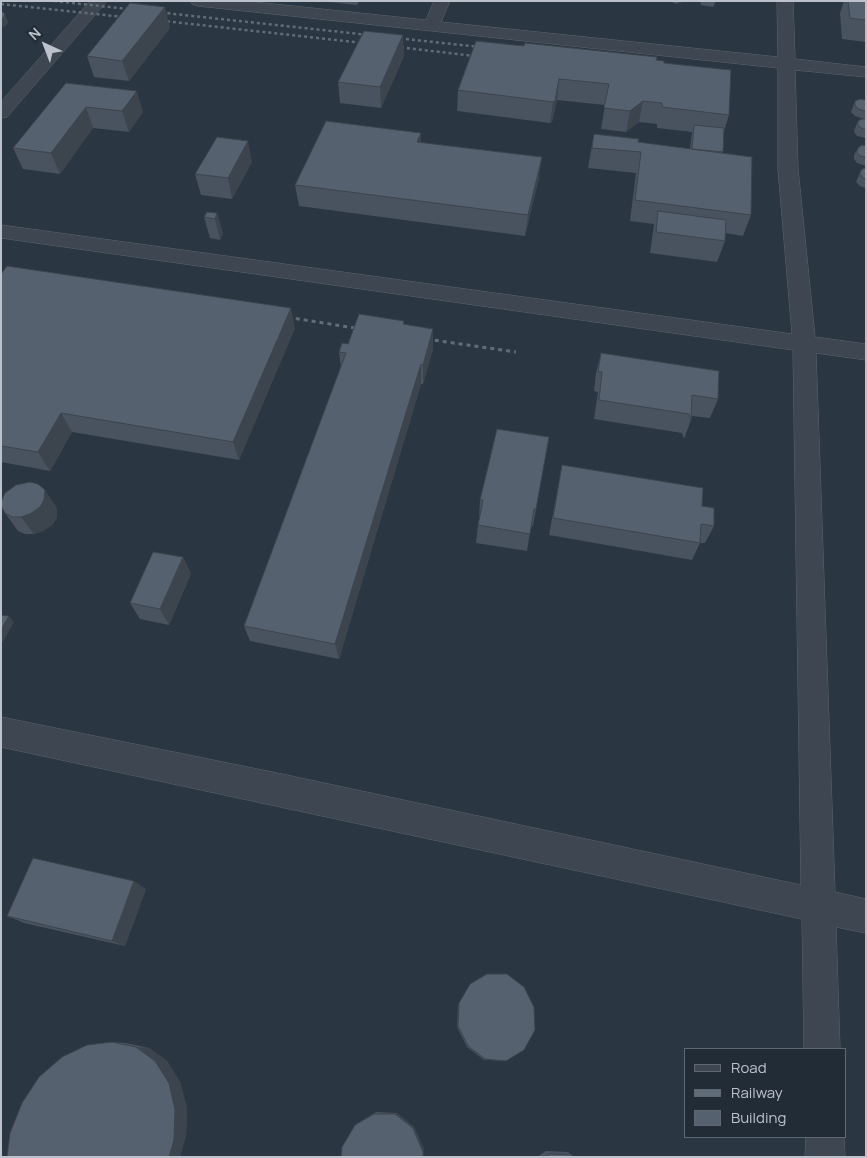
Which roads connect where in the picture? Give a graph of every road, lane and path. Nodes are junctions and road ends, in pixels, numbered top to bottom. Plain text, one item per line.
1 (99, 1) edge
2 (198, 1) edge
3 (442, 1) edge
4 (785, 1) edge
5 (432, 25) junction
6 (786, 63) junction
7 (866, 72) edge
8 (1, 113) edge
9 (1, 231) edge
10 (804, 343) junction
11 (866, 352) edge
12 (1, 732) edge
13 (818, 906) junction
14 (866, 916) edge
15 (822, 1048) edge
16 (824, 1138) edge
17 (825, 1157) edge

1 - 8 lane
2 - 5 lane
3 - 5 lane
4 - 6 lane
5 - 6 lane
6 - 7 lane
6 - 10 lane
9 - 10 lane
10 - 11 lane
10 - 13 lane
12 - 13 lane
13 - 14 lane
13 - 15 lane
16 - 17 lane

